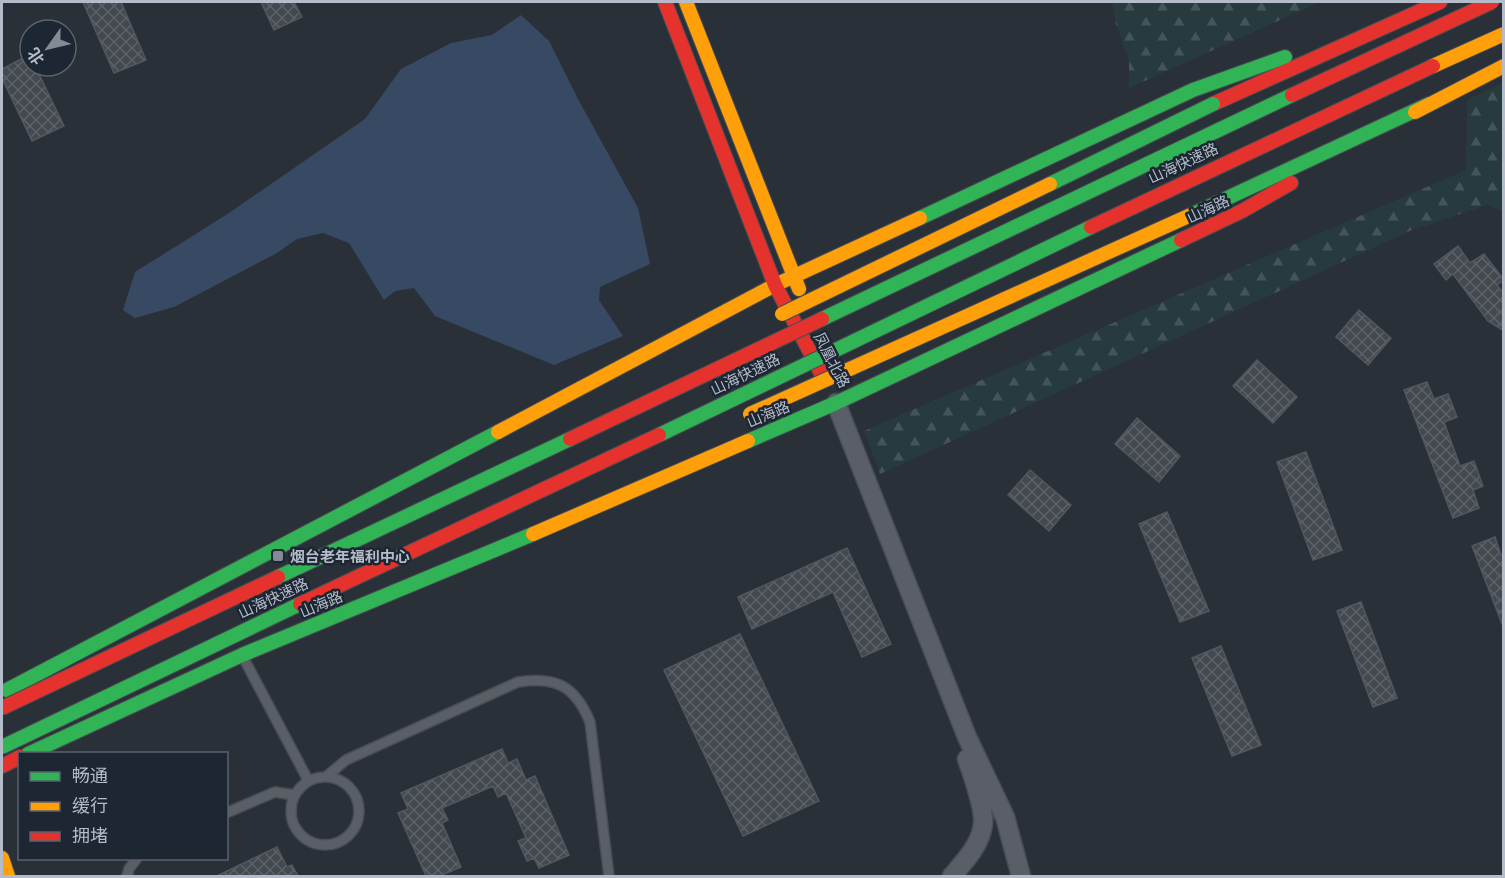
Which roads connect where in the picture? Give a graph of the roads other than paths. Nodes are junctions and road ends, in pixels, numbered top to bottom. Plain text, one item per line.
1 (664, 2) edge
2 (686, 2) edge
3 (1440, 2) edge
4 (1492, 2) edge
5 (1503, 34) edge
6 (1503, 66) edge
7 (1429, 104) junction
8 (794, 276) junction
9 (775, 285) junction
10 (765, 322) dead end
11 (836, 403) junction
12 (739, 419) dead end
13 (544, 436) dead end
14 (421, 509) junction
15 (467, 541) dead end
16 (928, 638) junction
17 (212, 645) junction
18 (242, 655) junction
19 (2, 693) edge
20 (2, 708) edge
21 (2, 747) edge
22 (30, 752) edge
23 (18, 758) edge
24 (2, 765) edge
25 (327, 776) junction
26 (308, 780) junction
27 (294, 795) junction
28 (228, 812) edge
29 (2, 858) edge
30 (135, 860) edge
31 (8, 876) edge
32 (127, 876) edge
33 (609, 876) edge
34 (952, 876) edge
35 (1021, 876) edge

1 - 9 main road, 凤凰北路
2 - 8 main road, 凤凰北路
3 - 8 main road
3 - 10 main road, bridge
4 - 14 main road, 山海快速路, bridge
5 - 17 main road, 山海快速路, bridge
6 - 7 main road, 山海路
7 - 11 main road, 山海路
7 - 12 main road, bridge
8 - 9 main road
8 - 11 main road, 凤凰北路
9 - 11 main road, 凤凰北路
9 - 19 main road
11 - 16 street
11 - 18 main road, 山海路
13 - 14 main road, bridge
14 - 20 main road, 山海快速路, bridge
15 - 17 main road, bridge
16 - 34 street
16 - 35 street
17 - 21 main road, 山海快速路, bridge
18 - 22 main road, 山海路
18 - 26 lane
23 - 24 main road
25 - 26 lane
25 - 27 lane
25 - 33 lane
26 - 27 lane
27 - 28 lane
29 - 31 main road
30 - 32 lane

